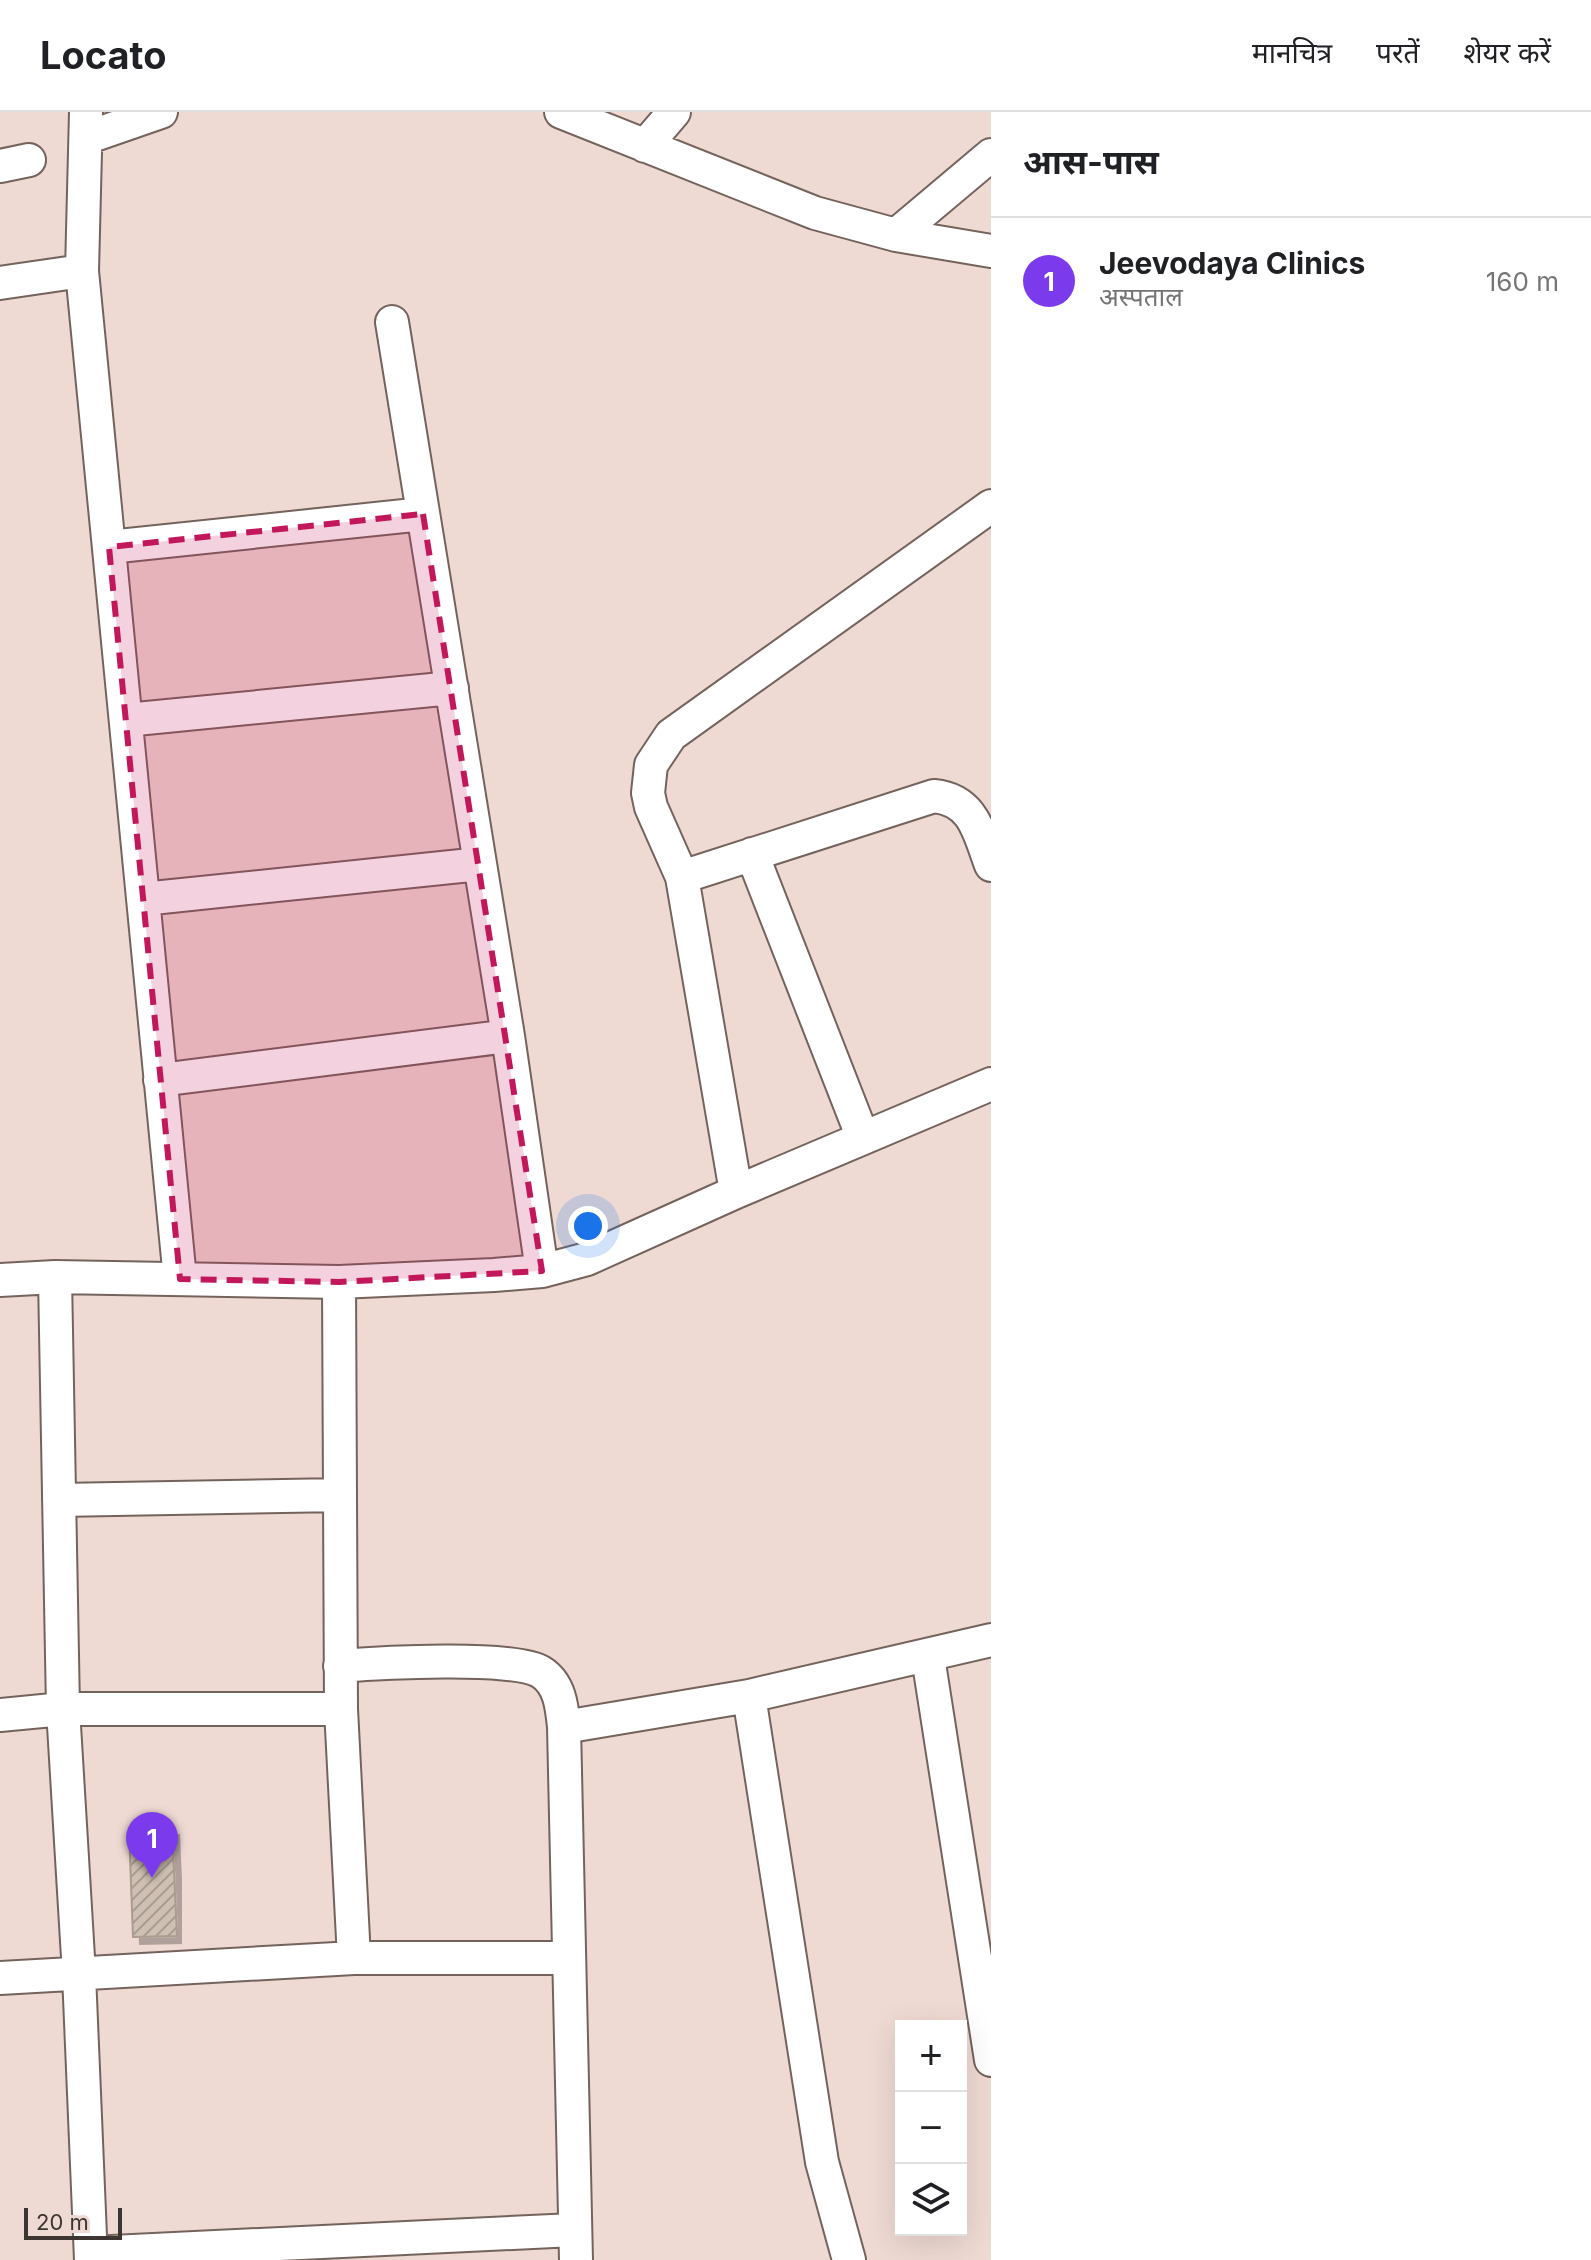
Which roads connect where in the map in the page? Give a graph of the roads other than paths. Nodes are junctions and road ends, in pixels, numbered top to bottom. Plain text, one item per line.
1 (161, 112) edge
2 (561, 112) edge
3 (674, 112) edge
4 (86, 125) edge
5 (645, 146) junction
6 (991, 155) edge
7 (896, 235) junction
8 (991, 251) edge
9 (82, 271) junction
10 (0, 283) edge
11 (392, 322) dead end
12 (991, 506) edge
13 (423, 514) junction
14 (109, 547) junction
15 (452, 688) junction
16 (126, 720) junction
17 (752, 854) junction
18 (480, 864) junction
19 (991, 865) edge
20 (682, 877) junction
21 (143, 899) junction
22 (508, 1036) junction
23 (160, 1080) junction
24 (991, 1084) edge
25 (863, 1138) junction
26 (736, 1192) junction
27 (542, 1271) junction
28 (55, 1277) junction
29 (180, 1279) junction
30 (0, 1280) edge
31 (339, 1282) junction
32 (340, 1495) junction
33 (59, 1500) junction
34 (991, 1640) edge
35 (928, 1657) junction
36 (340, 1666) junction
37 (749, 1696) junction
38 (63, 1709) junction
39 (341, 1709) junction
40 (0, 1715) edge
41 (564, 1727) junction
42 (354, 1958) junction
43 (568, 1958) junction
44 (79, 1974) junction
45 (0, 1978) edge
46 (991, 2060) edge
47 (575, 2245) edge
48 (91, 2257) edge
49 (849, 2260) edge

1 - 4 street
2 - 5 street
3 - 5 street
4 - 9 street
5 - 7 street
6 - 7 street
7 - 8 street
9 - 10 street
9 - 14 street
11 - 13 street
12 - 20 street
13 - 14 street
13 - 15 street
14 - 16 street
15 - 16 street
15 - 18 street
16 - 21 street
17 - 19 street
17 - 20 street
17 - 25 street
18 - 21 street
18 - 22 street
20 - 26 street
21 - 23 street
22 - 23 street
22 - 27 street
23 - 29 street
24 - 25 street
25 - 26 street
26 - 27 street
27 - 31 street
28 - 29 street
28 - 30 street
28 - 33 street
29 - 31 street
31 - 32 street
32 - 33 street
32 - 36 street
33 - 38 street
34 - 35 street
35 - 37 street
35 - 46 street
36 - 39 street
36 - 41 street
37 - 41 street
37 - 49 street
38 - 39 street
38 - 40 street
38 - 44 street
39 - 42 street
41 - 43 street
42 - 43 street
42 - 44 street
43 - 47 street
44 - 45 street
44 - 48 street
47 - 48 street

